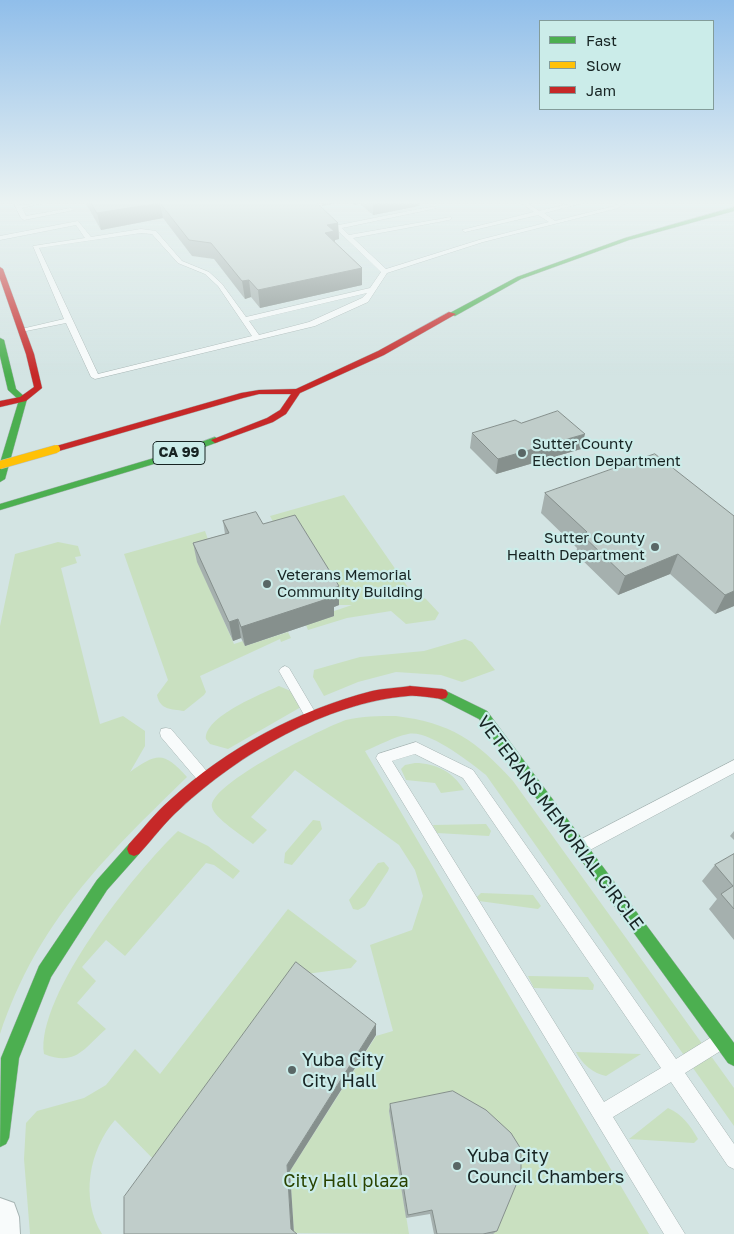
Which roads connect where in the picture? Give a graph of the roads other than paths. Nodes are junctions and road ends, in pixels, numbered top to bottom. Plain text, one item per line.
1 (40, 260) edge
2 (178, 260) edge
3 (372, 260) edge
4 (423, 260) edge
5 (571, 260) edge
6 (0, 269) edge
7 (385, 272) junction
8 (373, 289) junction
9 (68, 320) junction
10 (244, 320) junction
11 (21, 330) junction
12 (257, 338) junction
13 (0, 340) edge
14 (297, 391) junction
15 (23, 399) junction
16 (0, 404) edge
17 (0, 435) edge
18 (12, 442) junction
19 (0, 465) edge
20 (0, 480) edge
21 (0, 507) edge
22 (284, 671) dead end
23 (312, 716) junction
24 (166, 733) dead end
25 (734, 766) edge
26 (205, 779) junction
27 (580, 848) junction
28 (722, 1040) junction
29 (734, 1058) edge
30 (674, 1071) junction
31 (602, 1114) junction
32 (0, 1138) edge
33 (734, 1160) edge
34 (0, 1217) edge
35 (1, 1234) edge
36 (675, 1234) edge

1 - 9 lane
2 - 10 lane
3 - 7 lane
4 - 7 lane
5 - 14 main road, CA 99
6 - 11 main road
7 - 8 lane
8 - 10 lane
8 - 12 lane
9 - 11 lane
9 - 12 lane
10 - 12 lane
11 - 15 main road
13 - 15 main road
14 - 19 main road, CA 99, bridge
14 - 21 main road, CA 99
15 - 16 main road
15 - 18 main road
17 - 18 main road
18 - 20 main road
22 - 23 lane
23 - 26 main road, VETERANS MEMORIAL CIRCLE
23 - 27 main road, VETERANS MEMORIAL CIRCLE
24 - 26 lane
25 - 27 lane
26 - 32 main road, VETERANS MEMORIAL CIRCLE
27 - 28 main road, VETERANS MEMORIAL CIRCLE
28 - 29 main road, VETERANS MEMORIAL CIRCLE
28 - 30 lane
30 - 31 lane
30 - 31 lane
30 - 33 lane
31 - 36 lane
34 - 35 street

